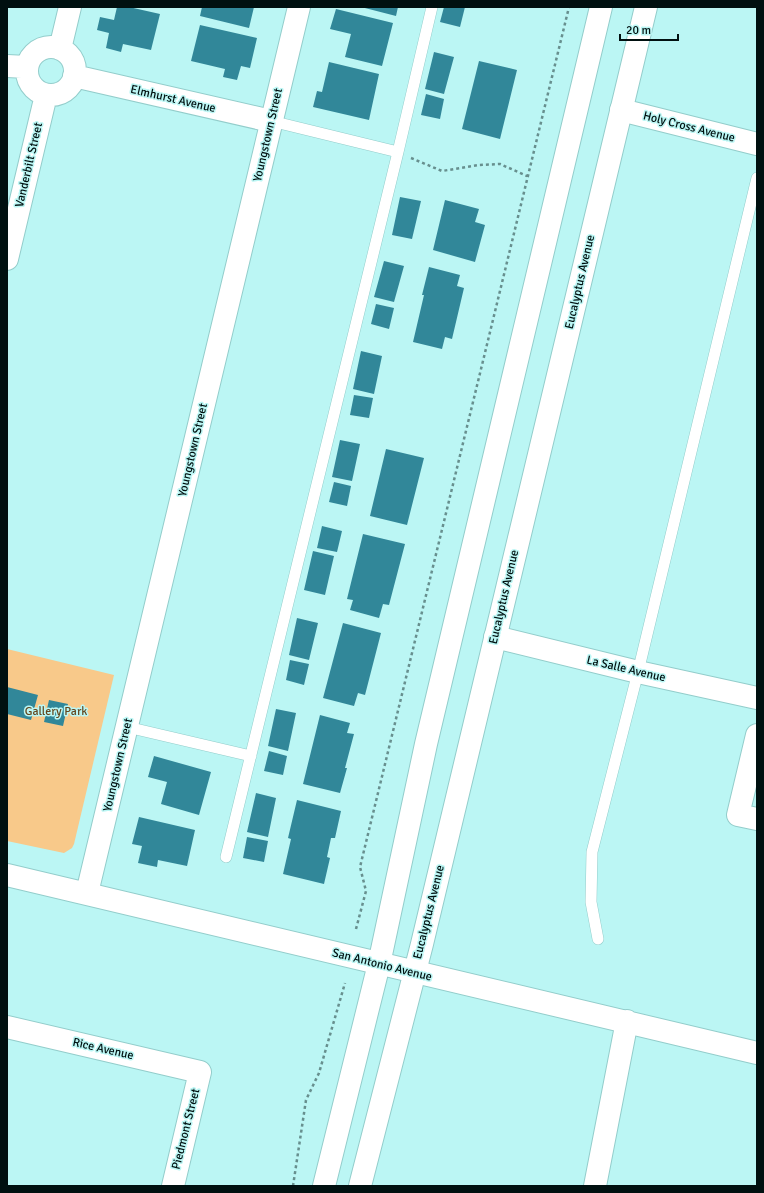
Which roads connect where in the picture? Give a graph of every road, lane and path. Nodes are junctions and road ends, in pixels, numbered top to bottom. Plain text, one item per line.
1 (70, 7) edge
2 (299, 7) edge
3 (432, 7) edge
4 (569, 7) edge
5 (601, 7) edge
6 (646, 7) edge
7 (60, 49) junction
8 (17, 67) edge
9 (74, 76) junction
10 (46, 95) junction
11 (621, 110) junction
12 (271, 121) junction
13 (757, 144) edge
14 (398, 152) junction
15 (527, 176) junction
16 (757, 178) edge
17 (7, 259) edge
18 (495, 638) junction
19 (638, 672) junction
20 (757, 698) edge
21 (127, 727) junction
22 (757, 734) edge
23 (251, 756) junction
24 (748, 817) edge
25 (226, 857) dead end
26 (7, 875) edge
27 (87, 893) junction
28 (356, 929) dead end
29 (598, 939) dead end
30 (379, 964) junction
31 (414, 972) junction
32 (345, 983) dead end
33 (627, 1021) junction
34 (8, 1032) edge
35 (757, 1054) edge
36 (200, 1072) joint
37 (172, 1186) edge
38 (293, 1186) edge
39 (324, 1186) edge
40 (360, 1186) edge
41 (595, 1186) edge

1 - 7 street
2 - 12 street, Youngstown Street
3 - 14 lane
4 - 15 path
5 - 30 street
6 - 11 street, Eucalyptus Avenue
7 - 8 street
7 - 9 street
8 - 10 street
9 - 10 street
9 - 12 street, Elmhurst Avenue
10 - 17 street, Vanderbilt Street
11 - 13 street, Holy Cross Avenue
11 - 18 street, Eucalyptus Avenue
12 - 14 lane
12 - 21 street, Youngstown Street
14 - 15 path
14 - 23 lane
15 - 28 path
16 - 19 lane
18 - 19 street, La Salle Avenue
18 - 31 street, Eucalyptus Avenue
19 - 20 street, La Salle Avenue
19 - 29 lane
21 - 23 lane
21 - 27 street, Youngstown Street
22 - 24 street
23 - 25 lane
26 - 27 street, San Antonio Avenue
27 - 30 street, San Antonio Avenue
30 - 31 street, San Antonio Avenue
30 - 39 street
31 - 33 street, San Antonio Avenue
31 - 40 street, Eucalyptus Avenue
32 - 38 path
33 - 35 street, San Antonio Avenue
33 - 41 street
34 - 36 street, Rice Avenue
36 - 37 street, Piedmont Street

